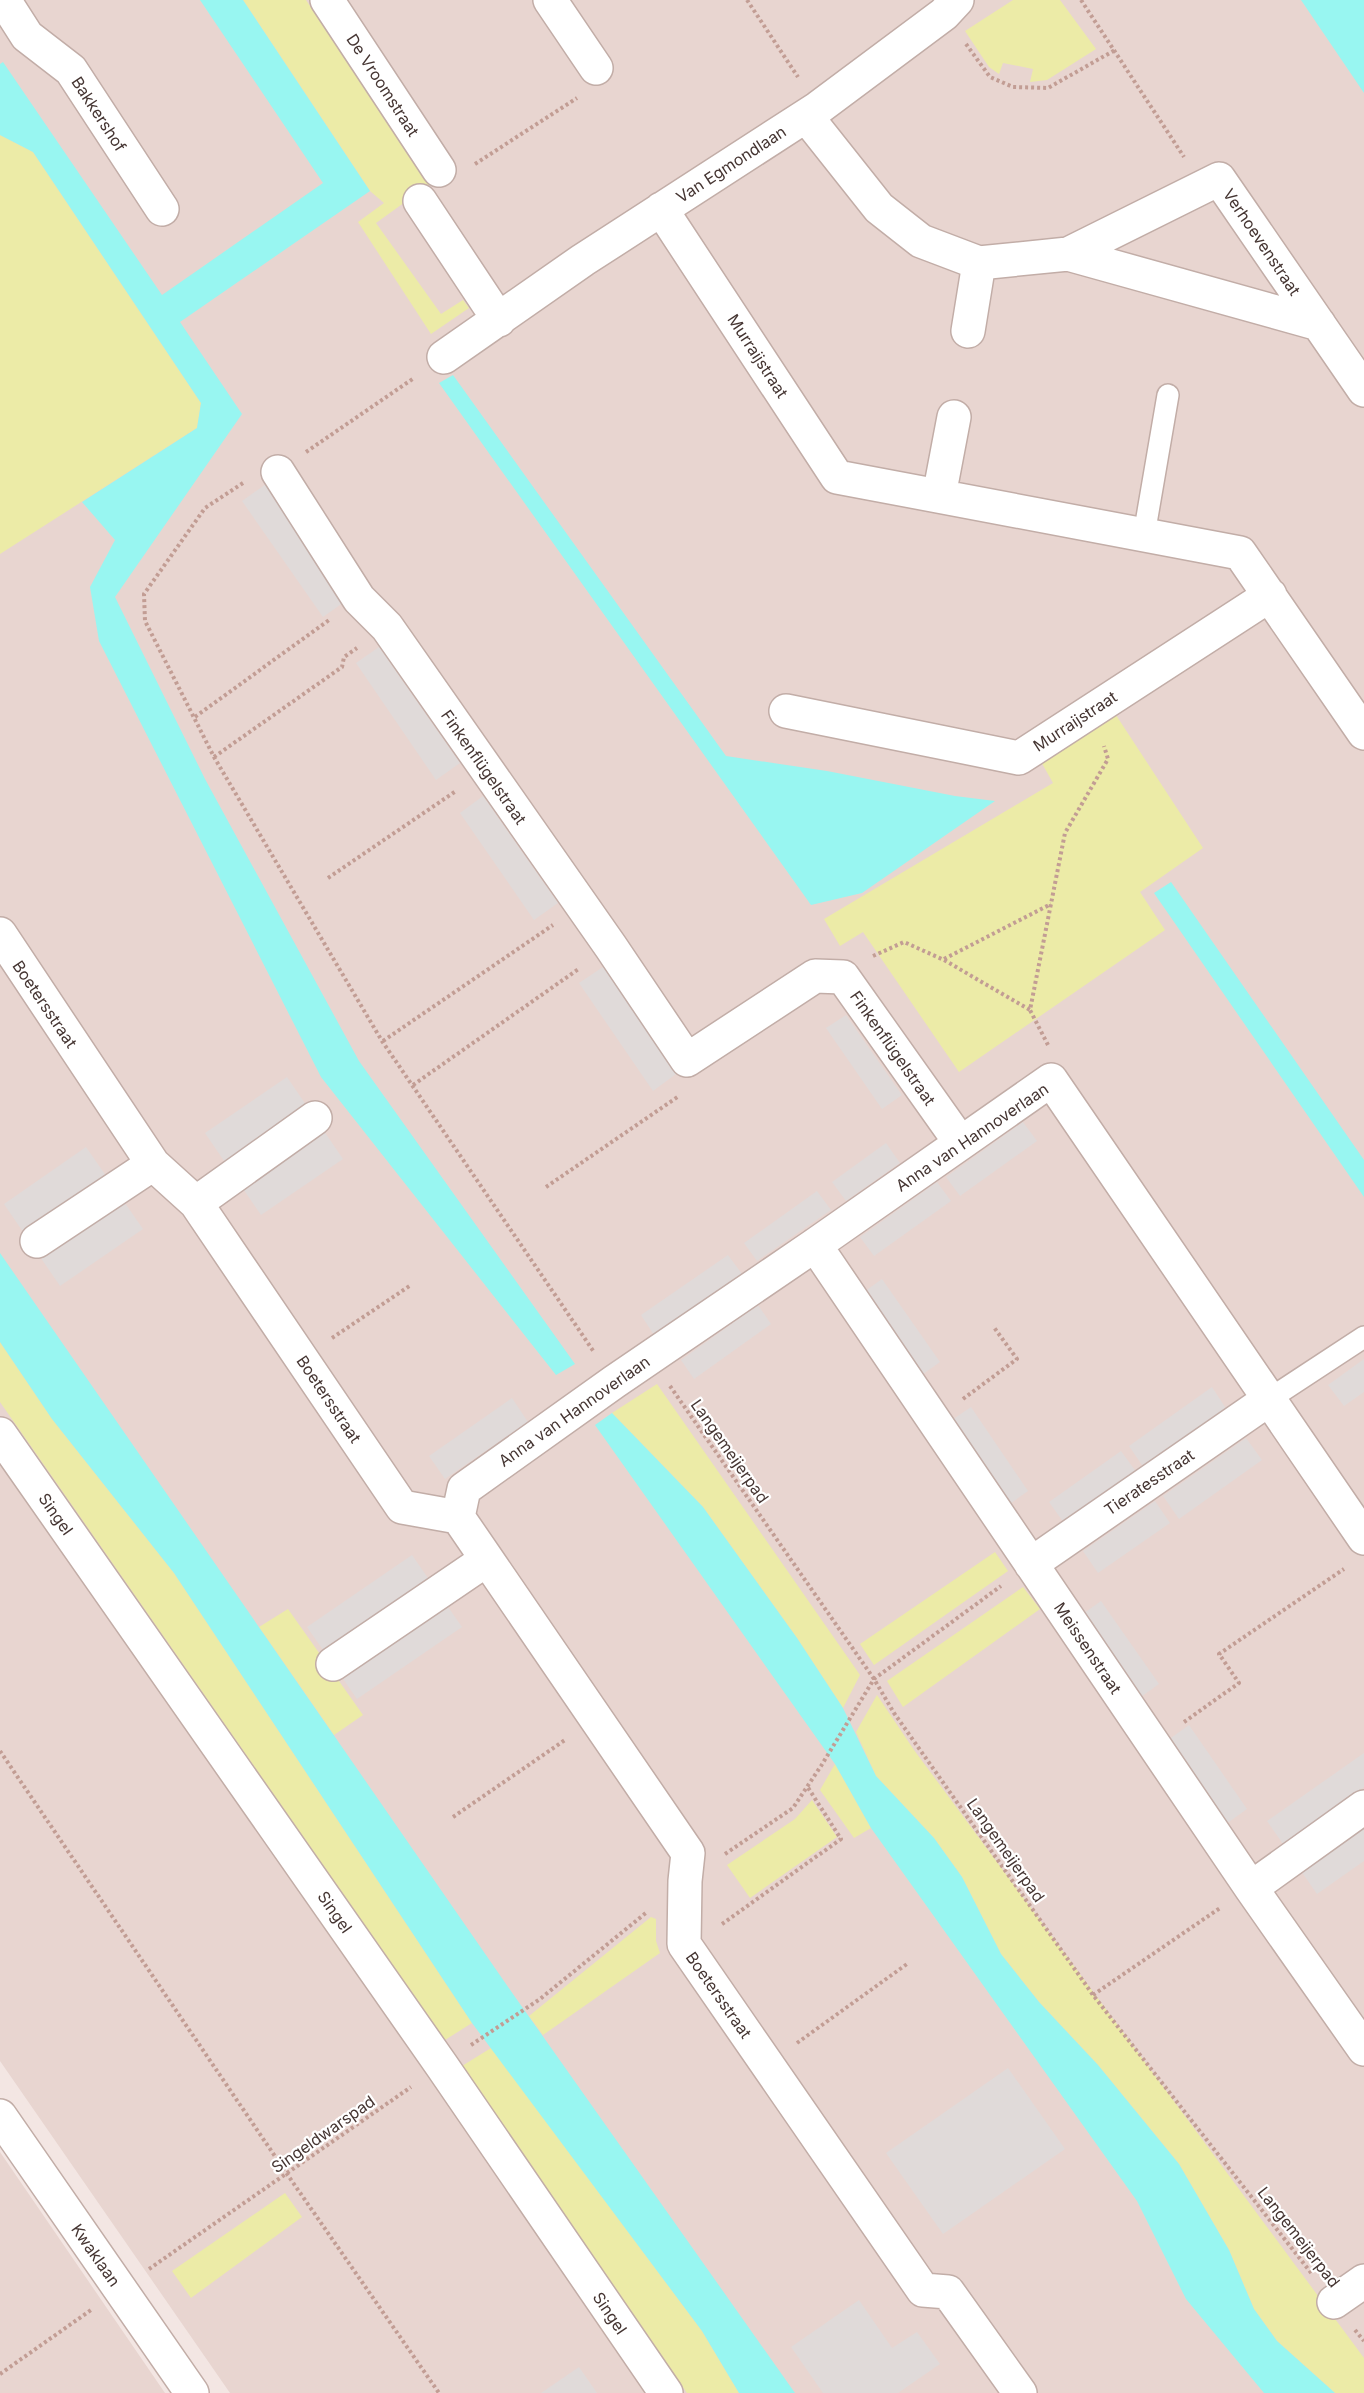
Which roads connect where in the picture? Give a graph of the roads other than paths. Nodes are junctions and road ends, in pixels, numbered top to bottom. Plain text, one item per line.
1 (4, 0) edge
2 (327, 0) edge
3 (550, 0) edge
4 (951, 4) edge
5 (596, 68) road end
6 (812, 112) junction
7 (439, 170) road end
8 (420, 201) dead end
9 (162, 209) dead end
10 (661, 209) junction
11 (1068, 255) junction
12 (979, 263) junction
13 (499, 320) junction
14 (1319, 324) junction
15 (968, 331) dead end
16 (444, 357) road end
17 (1364, 390) edge
18 (1168, 395) dead end
19 (954, 417) dead end
20 (278, 472) road end
21 (939, 496) junction
22 (1144, 535) junction
23 (1270, 595) junction
24 (786, 711) dead end
25 (1364, 733) edge
26 (0, 934) edge
27 (315, 1118) dead end
28 (960, 1142) junction
29 (153, 1164) junction
30 (196, 1203) junction
31 (36, 1241) dead end
32 (815, 1245) junction
33 (1364, 1337) edge
34 (1268, 1400) junction
35 (0, 1434) edge
36 (458, 1517) junction
37 (1364, 1538) edge
38 (486, 1560) junction
39 (1030, 1564) junction
40 (333, 1664) dead end
41 (1364, 1807) edge
42 (1251, 1888) junction
43 (1364, 2049) edge
44 (0, 2116) edge
45 (1364, 2280) edge
46 (1334, 2302) road end
47 (192, 2393) edge
48 (666, 2393) edge
49 (1020, 2393) edge

1 - 9 street, Bakkershof
2 - 7 street, De Vroomstraat
3 - 5 street
4 - 6 street, Van Egmondlaan
6 - 10 street, Van Egmondlaan
6 - 12 street, Verhoevenstraat
8 - 13 street
10 - 13 street, Van Egmondlaan
10 - 21 street, Murraijstraat
11 - 12 street, Verhoevenstraat
11 - 14 street, Verhoevenstraat
11 - 14 street, Verhoevenstraat
12 - 15 street
13 - 16 street, Van Egmondlaan
14 - 17 street, Verhoevenstraat
18 - 22 lane
19 - 21 street
20 - 28 street, Finkenflügelstraat
21 - 22 street, Murraijstraat
22 - 23 street, Murraijstraat
23 - 24 street, Murraijstraat
23 - 25 street, Murraijstraat
26 - 29 street, Boetersstraat
27 - 30 street
28 - 32 street, Anna van Hannoverlaan
28 - 34 street, Anna van Hannoverlaan
29 - 30 street, Boetersstraat
29 - 31 street
30 - 36 street, Boetersstraat
32 - 36 street, Anna van Hannoverlaan
32 - 39 street, Meissenstraat
33 - 34 lane
34 - 37 street, Anna van Hannoverlaan
34 - 39 street, Tieratesstraat
35 - 48 street, Singel
36 - 38 street, Boetersstraat
38 - 40 street
38 - 49 street, Boetersstraat
39 - 42 street, Meissenstraat
41 - 42 street
42 - 43 street, Meissenstraat
44 - 47 street, Kwaklaan
45 - 46 street

